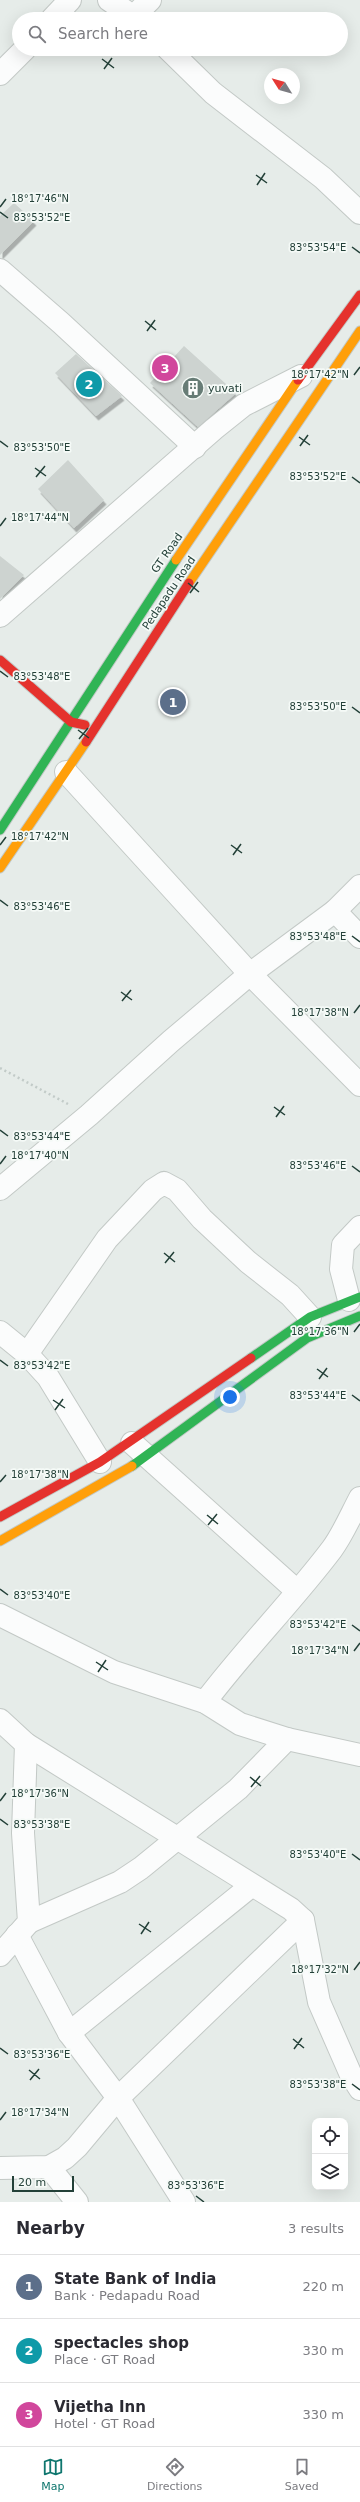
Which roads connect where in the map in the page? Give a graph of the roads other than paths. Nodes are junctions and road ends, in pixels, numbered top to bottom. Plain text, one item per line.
1 (70, 0) edge
2 (109, 0) edge
3 (150, 0) edge
4 (59, 12) edge
5 (127, 12) edge
6 (139, 12) edge
7 (18, 56) edge
8 (175, 56) edge
9 (0, 74) edge
10 (360, 213) edge
11 (0, 270) edge
12 (359, 299) edge
13 (360, 331) edge
14 (301, 376) junction
15 (195, 447) junction
16 (0, 616) edge
17 (0, 660) edge
18 (71, 722) junction
19 (96, 728) junction
20 (66, 772) junction
21 (0, 830) edge
22 (0, 868) edge
23 (360, 886) edge
24 (335, 911) junction
25 (360, 937) edge
26 (250, 974) junction
27 (360, 1085) edge
28 (0, 1189) edge
29 (360, 1227) edge
30 (356, 1304) edge
31 (310, 1317) junction
32 (0, 1332) edge
33 (27, 1354) junction
34 (137, 1449) junction
35 (100, 1462) junction
36 (360, 1498) edge
37 (0, 1517) edge
38 (0, 1541) edge
39 (297, 1591) junction
40 (2, 1621) edge
41 (205, 1702) junction
42 (0, 1720) edge
43 (287, 1739) junction
44 (26, 1744) junction
45 (360, 1755) edge
46 (176, 1838) junction
47 (252, 1886) junction
48 (303, 1920) junction
49 (23, 1928) junction
50 (0, 1955) edge
51 (69, 2032) junction
52 (360, 2089) edge
53 (118, 2098) junction
54 (49, 2167) junction
55 (0, 2168) edge
56 (77, 2202) edge
57 (184, 2202) edge

1 - 4 street
2 - 5 street
3 - 6 street
7 - 9 street
8 - 10 street
11 - 15 street
12 - 14 main road, GT Road
13 - 19 main road, Pedapadu Road
14 - 15 street
14 - 18 main road, GT Road
15 - 16 street
17 - 18 main road
18 - 19 main road
18 - 21 main road, GT Road
19 - 20 main road, Pedapadu Road
20 - 22 main road, Pedapadu Road
20 - 26 street
23 - 24 street
24 - 25 street
24 - 26 street
26 - 27 street
26 - 28 street
29 - 30 street
30 - 31 main road
30 - 34 main road
31 - 33 street
31 - 34 main road
32 - 33 street
33 - 35 street
34 - 35 main road
34 - 38 main road
34 - 39 street
35 - 37 main road
36 - 39 street
39 - 41 street
40 - 41 street
41 - 43 street
42 - 44 street
43 - 45 street
43 - 46 street
44 - 46 street
44 - 49 street
46 - 47 street
46 - 49 street
47 - 48 street
47 - 51 street
48 - 52 street
48 - 53 street
49 - 50 street
49 - 51 street
51 - 53 street
53 - 54 street
53 - 57 street
54 - 55 street
54 - 56 street

